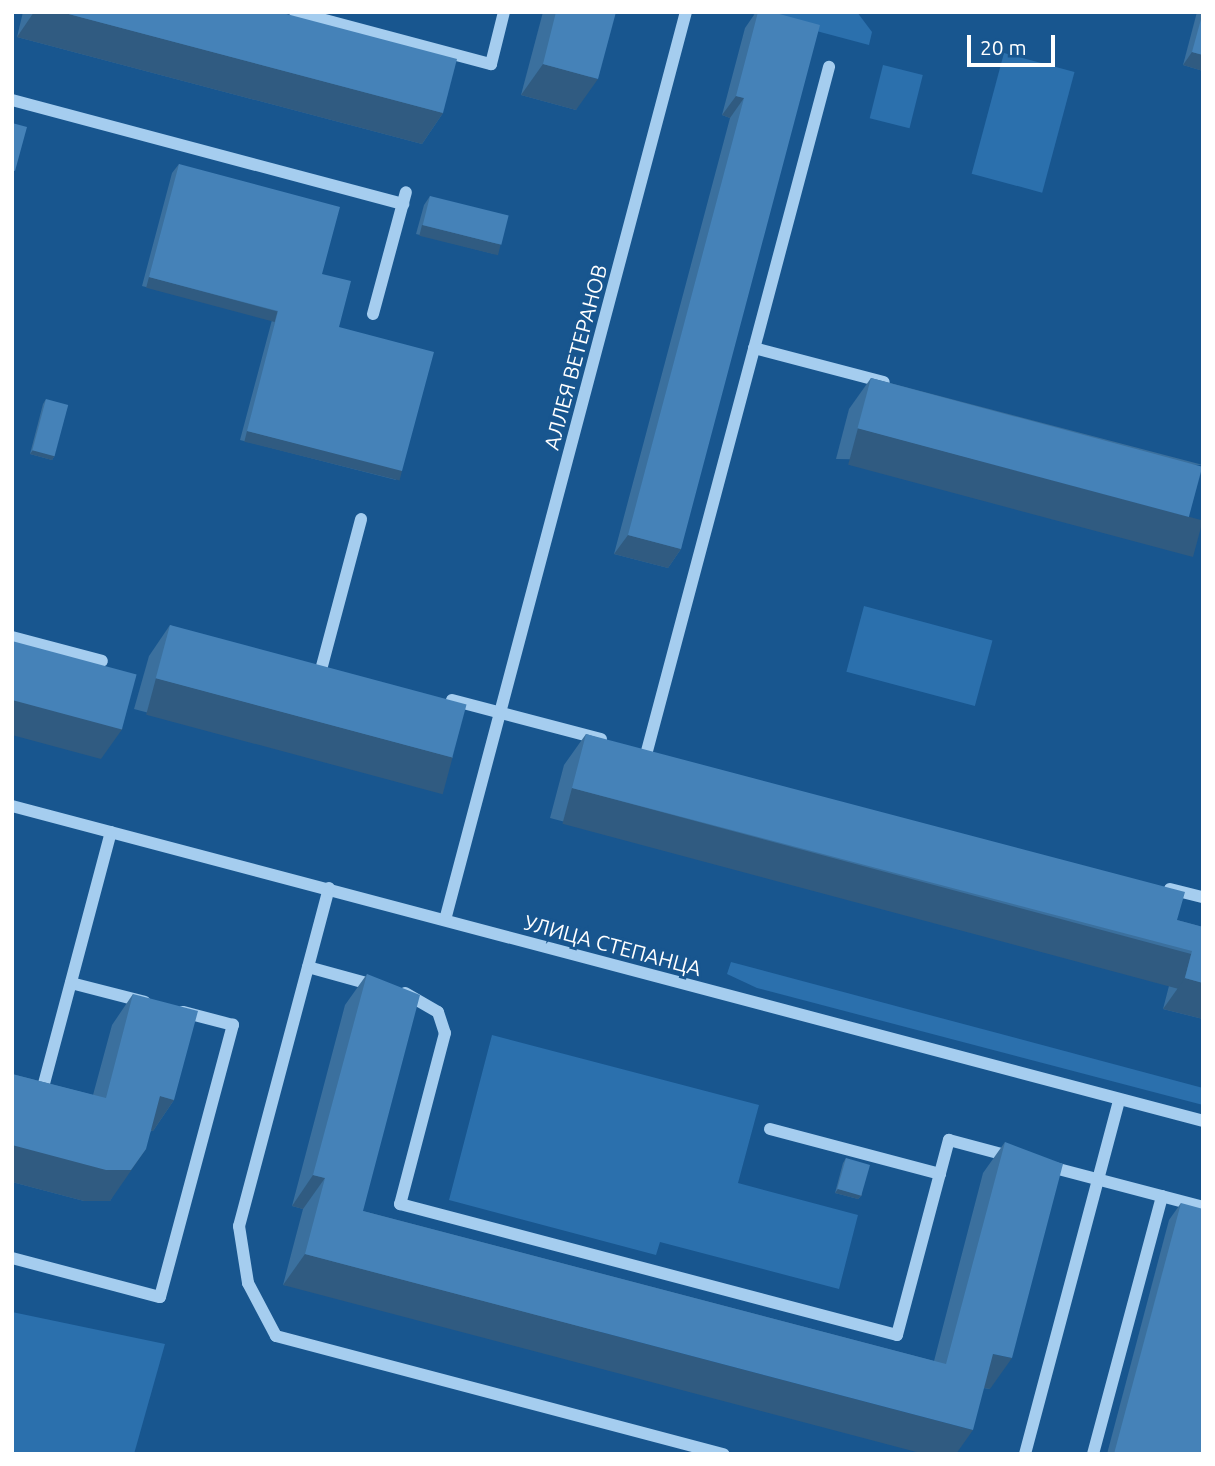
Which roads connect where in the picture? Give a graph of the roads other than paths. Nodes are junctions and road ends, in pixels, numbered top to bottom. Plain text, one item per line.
1 (295, 12) edge
2 (504, 12) edge
3 (686, 12) edge
4 (330, 17) edge
5 (829, 67) dead end
6 (12, 100) edge
7 (373, 314) dead end
8 (754, 348) junction
9 (897, 385) edge
10 (361, 519) dead end
11 (12, 637) edge
12 (102, 661) dead end
13 (309, 662) edge
14 (436, 696) edge
15 (500, 712) junction
16 (620, 744) edge
17 (634, 748) edge
18 (647, 751) junction
19 (660, 755) edge
20 (12, 806) edge
21 (111, 832) junction
22 (1158, 886) edge
23 (328, 888) junction
24 (1203, 897) edge
25 (445, 920) junction
26 (308, 967) junction
27 (71, 983) junction
28 (12, 1083) edge
29 (1119, 1101) junction
30 (1203, 1121) edge
31 (770, 1129) dead end
32 (940, 1174) junction
33 (1098, 1179) junction
34 (1162, 1196) junction
35 (1203, 1207) edge
36 (12, 1258) edge
37 (723, 1454) edge
38 (1025, 1454) edge
39 (1093, 1454) edge

1 - 4 street
2 - 4 street
3 - 15 street, АЛЛЕЯ ВЕТЕРАНОВ
5 - 8 street
6 - 7 street
8 - 9 street
8 - 18 street
10 - 13 street
11 - 12 street
14 - 15 street
15 - 16 street
15 - 25 street, АЛЛЕЯ ВЕТЕРАНОВ
17 - 18 street
18 - 19 street
20 - 21 street, УЛИЦА СТЕПАНЦА
21 - 23 street, УЛИЦА СТЕПАНЦА
21 - 27 street
22 - 24 street
23 - 25 street, УЛИЦА СТЕПАНЦА
23 - 26 street
25 - 29 street, УЛИЦА СТЕПАНЦА
26 - 32 street
26 - 37 street
27 - 28 street
27 - 36 street
29 - 30 street, УЛИЦА СТЕПАНЦА
29 - 33 street
31 - 32 street
32 - 33 street
33 - 34 street
33 - 38 street
34 - 35 street
34 - 39 street

